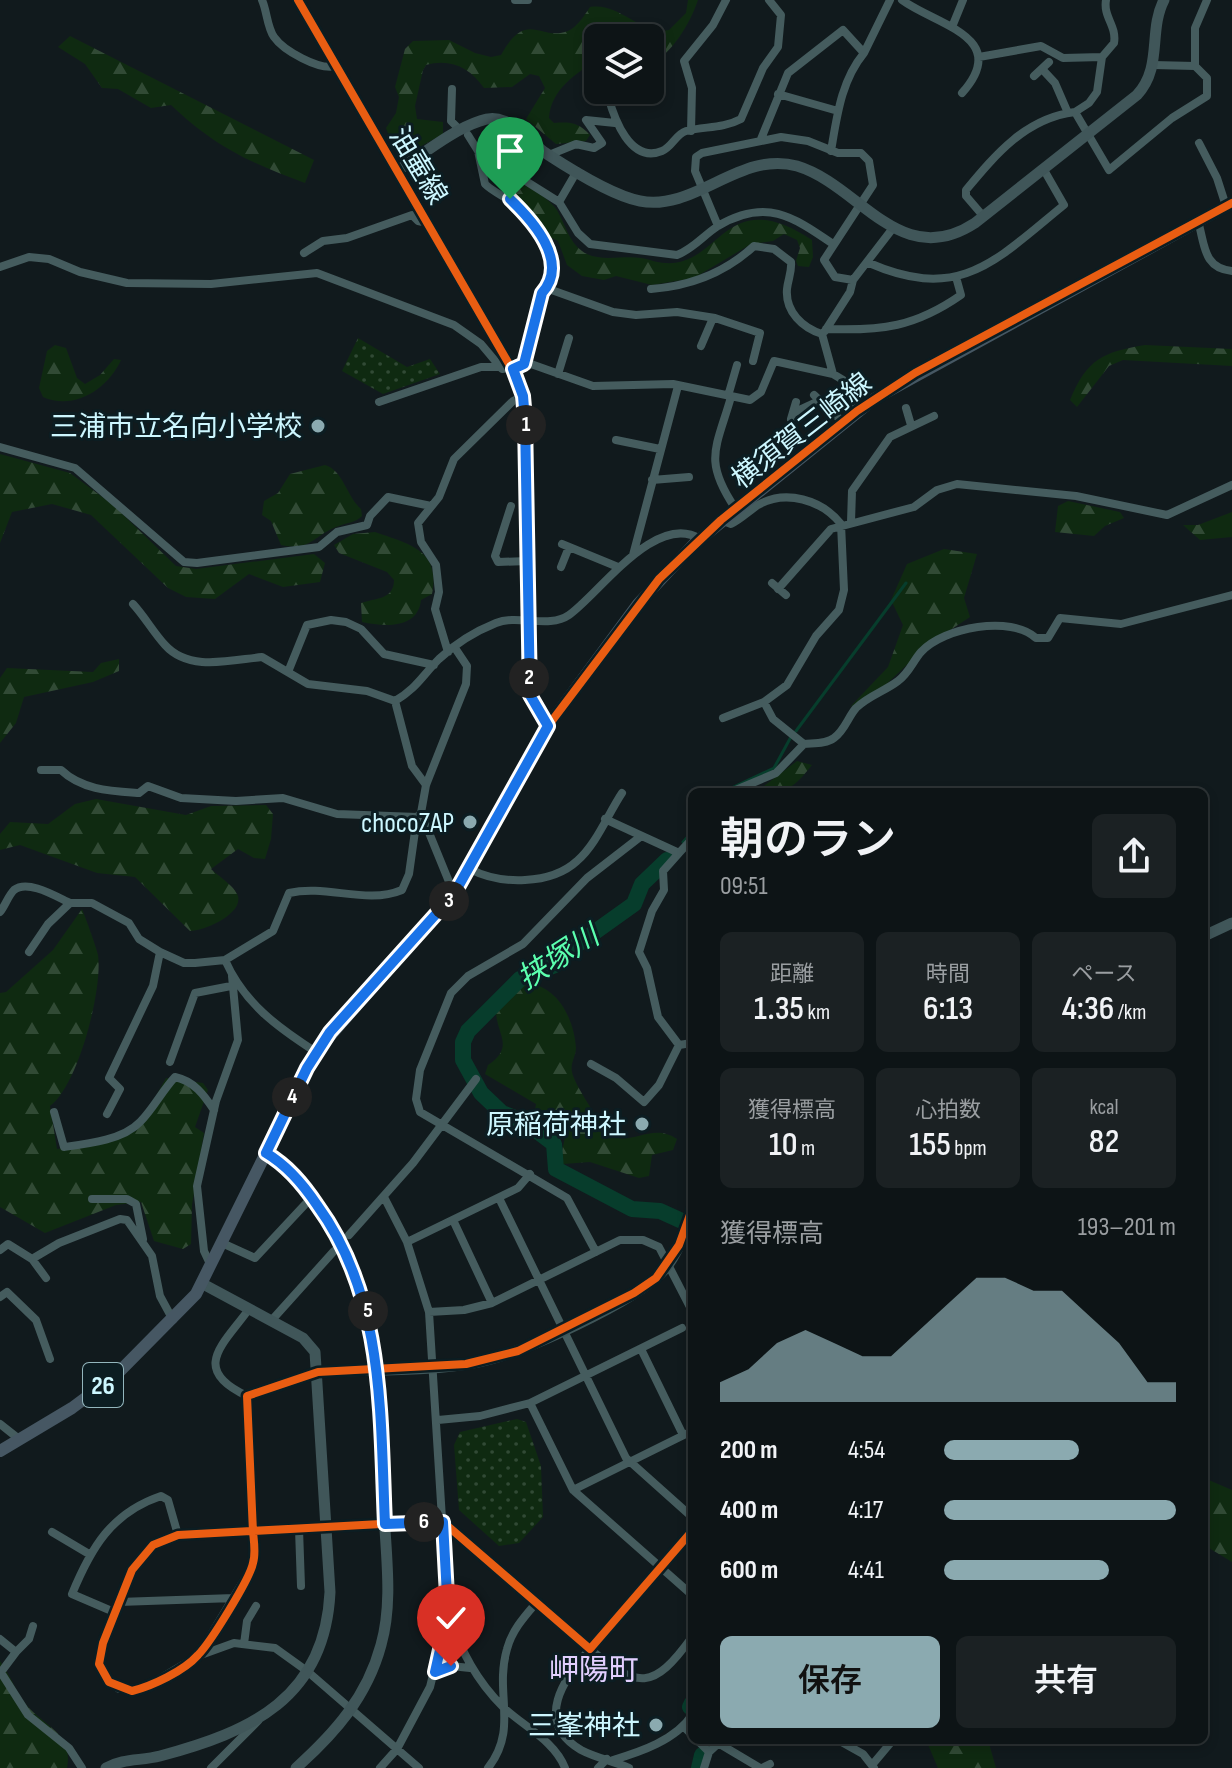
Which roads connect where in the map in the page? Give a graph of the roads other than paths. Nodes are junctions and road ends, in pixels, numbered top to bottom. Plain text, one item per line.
1 (262, 0) edge
2 (298, 0) edge
3 (515, 0) edge
4 (528, 0) edge
5 (726, 0) edge
6 (769, 0) edge
7 (890, 0) edge
8 (902, 0) edge
9 (963, 0) edge
10 (1106, 0) edge
11 (1164, 0) edge
12 (1207, 0) edge
13 (952, 27) junction
14 (864, 53) junction
15 (979, 57) junction
16 (1102, 57) junction
17 (1153, 65) junction
18 (336, 66) junction
19 (1195, 66) junction
20 (1034, 76) dead end
21 (452, 89) dead end
22 (962, 93) dead end
23 (778, 94) junction
24 (610, 104) edge
25 (838, 111) junction
26 (1072, 113) junction
27 (615, 123) junction
28 (458, 128) dead end
29 (691, 131) junction
30 (468, 135) dead end
31 (1088, 135) junction
32 (502, 136) dead end
33 (761, 139) junction
34 (1199, 143) dead end
35 (478, 151) junction
36 (831, 151) junction
37 (549, 155) junction
38 (488, 157) junction
39 (1044, 170) junction
40 (397, 171) junction
41 (577, 171) junction
42 (702, 187) junction
43 (559, 202) junction
44 (1229, 204) edge
45 (861, 206) junction
46 (984, 217) junction
47 (1198, 221) junction
48 (428, 223) junction
49 (718, 226) junction
50 (893, 228) junction
51 (833, 244) junction
52 (304, 253) dead end
53 (869, 263) junction
54 (0, 267) edge
55 (1232, 271) edge
56 (956, 277) junction
57 (853, 280) junction
58 (546, 288) junction
59 (651, 289) dead end
60 (713, 318) junction
61 (824, 332) junction
62 (569, 338) dead end
63 (701, 346) dead end
64 (753, 361) dead end
65 (737, 365) dead end
66 (519, 366) junction
67 (498, 367) junction
68 (558, 374) junction
69 (833, 374) junction
70 (678, 386) junction
71 (523, 396) junction
72 (730, 397) junction
73 (379, 402) dead end
74 (796, 402) dead end
75 (906, 408) dead end
76 (857, 411) junction
77 (934, 416) dead end
78 (843, 422) junction
79 (911, 425) junction
80 (616, 440) dead end
81 (0, 447) edge
82 (660, 449) junction
83 (689, 477) dead end
84 (652, 480) junction
85 (1232, 485) edge
86 (431, 506) junction
87 (511, 506) dead end
88 (735, 508) junction
89 (721, 520) junction
90 (851, 522) junction
91 (841, 524) junction
92 (700, 539) junction
93 (633, 555) junction
94 (528, 561) junction
95 (561, 567) dead end
96 (618, 567) junction
97 (779, 589) dead end
98 (1232, 595) edge
99 (133, 604) dead end
100 (527, 619) junction
101 (452, 650) junction
102 (434, 665) junction
103 (288, 672) junction
104 (395, 701) junction
105 (764, 702) junction
106 (723, 718) dead end
107 (548, 726) junction
108 (804, 744) junction
109 (41, 770) dead end
110 (426, 785) junction
111 (740, 788) edge
112 (622, 793) dead end
113 (419, 815) junction
114 (605, 819) junction
115 (640, 837) junction
116 (688, 843) edge
117 (679, 853) junction
118 (470, 869) junction
119 (454, 894) junction
120 (70, 903) junction
121 (0, 912) edge
122 (1232, 923) edge
123 (1208, 934) edge
124 (29, 952) dead end
125 (160, 952) junction
126 (225, 960) junction
127 (231, 981) junction
128 (688, 1044) edge
129 (679, 1045) junction
130 (316, 1052) junction
131 (170, 1062) dead end
132 (591, 1064) dead end
133 (474, 1082) dead end
134 (214, 1110) junction
135 (54, 1112) dead end
136 (107, 1114) dead end
137 (442, 1126) junction
138 (266, 1153) junction
139 (530, 1174) junction
140 (312, 1197) junction
141 (384, 1197) junction
142 (499, 1198) junction
143 (92, 1199) dead end
144 (688, 1219) edge
145 (453, 1220) junction
146 (349, 1235) dead end
147 (0, 1237) edge
148 (143, 1239) junction
149 (407, 1242) junction
150 (222, 1243) junction
151 (4, 1247) edge
152 (334, 1251) dead end
153 (596, 1252) junction
154 (32, 1259) junction
155 (670, 1262) junction
156 (211, 1266) junction
157 (46, 1278) dead end
158 (540, 1281) junction
159 (203, 1284) junction
160 (0, 1297) edge
161 (688, 1302) edge
162 (492, 1303) junction
163 (249, 1309) junction
164 (429, 1312) junction
165 (173, 1321) junction
166 (271, 1321) junction
167 (682, 1328) dead end
168 (563, 1329) junction
169 (641, 1349) junction
170 (50, 1359) dead end
171 (435, 1366) junction
172 (376, 1369) junction
173 (318, 1372) junction
174 (586, 1376) junction
175 (247, 1396) junction
176 (530, 1403) junction
177 (438, 1420) junction
178 (0, 1424) edge
179 (688, 1433) edge
180 (19, 1439) junction
181 (0, 1451) edge
182 (629, 1462) junction
183 (573, 1490) junction
184 (688, 1514) edge
185 (443, 1522) junction
186 (385, 1524) junction
187 (326, 1527) junction
188 (299, 1529) junction
189 (52, 1532) dead end
190 (253, 1532) junction
191 (178, 1535) junction
192 (688, 1536) edge
193 (89, 1554) junction
194 (661, 1567) junction
195 (301, 1586) dead end
196 (688, 1591) edge
197 (234, 1598) junction
198 (119, 1602) junction
199 (537, 1602) junction
200 (256, 1606) dead end
201 (114, 1612) junction
202 (448, 1614) junction
203 (33, 1626) dead end
204 (0, 1639) edge
205 (688, 1642) edge
206 (244, 1644) junction
207 (590, 1649) junction
208 (16, 1652) junction
209 (198, 1656) junction
210 (470, 1668) junction
211 (1, 1671) edge
212 (307, 1671) junction
213 (435, 1672) junction
214 (505, 1708) junction
215 (351, 1710) junction
216 (688, 1720) edge
217 (258, 1721) junction
218 (683, 1726) junction
219 (688, 1731) edge
220 (573, 1744) junction
221 (701, 1744) edge
222 (718, 1744) edge
223 (724, 1744) edge
224 (845, 1744) edge
225 (890, 1744) edge
226 (397, 1749) junction
227 (709, 1752) junction
228 (559, 1754) junction
229 (609, 1759) junction
230 (873, 1766) edge
231 (215, 1767) edge
232 (764, 1767) edge
233 (82, 1768) edge
234 (106, 1768) edge
235 (296, 1768) edge
236 (380, 1768) edge
237 (419, 1768) edge
238 (488, 1768) edge
239 (565, 1768) edge
240 (598, 1768) edge
241 (629, 1768) edge
242 (704, 1768) edge

1 - 18 street
2 - 18 street, 油壷線
3 - 4 street
5 - 29 street
6 - 29 street
7 - 14 street
8 - 13 street
9 - 13 street
10 - 16 street
11 - 17 street
12 - 19 street
13 - 15 street
14 - 23 street
14 - 25 street
15 - 16 street
15 - 22 street
16 - 26 street
17 - 19 street
17 - 31 street
18 - 40 street, 油壷線
19 - 31 street
20 - 26 street
21 - 28 street
23 - 25 street
23 - 33 street
24 - 27 street
25 - 36 street
26 - 31 street
26 - 46 street
27 - 29 street
27 - 37 street
30 - 35 street
31 - 39 street
32 - 38 street
33 - 36 street
33 - 42 street
34 - 44 street
35 - 38 street
35 - 58 street
36 - 45 street
37 - 40 street
37 - 41 street
38 - 43 street
39 - 46 street
39 - 56 street
40 - 48 street, 油壷線
41 - 42 street
41 - 43 street
42 - 45 street
42 - 49 street
43 - 49 street
44 - 47 main road, 横須賀三崎線 / 26
45 - 50 street
45 - 51 street
46 - 50 street
47 - 55 street
47 - 76 main road, 横須賀三崎線 / 26
48 - 52 street
48 - 66 street, 油壷線
49 - 51 street
50 - 53 street
51 - 57 street
53 - 56 street
53 - 57 street
54 - 67 street
56 - 61 street
57 - 61 street
58 - 60 street
58 - 66 street
59 - 61 street
60 - 63 street
60 - 64 street
61 - 69 street
62 - 68 street
65 - 72 street
66 - 67 street
66 - 68 street
66 - 71 street, 油壷線
67 - 73 street
68 - 70 street
69 - 72 street
69 - 76 street
70 - 72 street
70 - 82 street
71 - 86 street
71 - 94 street, 油壷線
72 - 88 street
74 - 78 street
75 - 79 street
76 - 78 main road, 横須賀三崎線 / 26
77 - 79 street
78 - 88 main road, 横須賀三崎線 / 26
79 - 90 street
80 - 82 street
81 - 86 street
82 - 84 street
83 - 84 street
84 - 93 street
85 - 90 street
86 - 101 street
87 - 94 street
88 - 89 main road, 横須賀三崎線 / 26
89 - 91 street
89 - 92 main road, 横須賀三崎線 / 26
90 - 91 street
91 - 97 street
91 - 105 street
92 - 93 street
92 - 107 main road, 横須賀三崎線 / 26
93 - 96 street
94 - 100 street, 油壷線
95 - 96 street
96 - 100 street
98 - 108 street
99 - 103 street
100 - 101 street
100 - 107 street, 油壷線
101 - 102 street
101 - 110 street
102 - 103 street
102 - 104 street
103 - 104 street
104 - 110 street
105 - 106 street
105 - 108 street
107 - 118 main road, 横須賀三崎線 / 26
108 - 111 street
109 - 113 street
110 - 113 street
112 - 114 street
113 - 119 street
113 - 126 street
114 - 115 street
114 - 118 street
115 - 117 street
115 - 137 street
116 - 117 street
117 - 129 street
118 - 119 main road, 横須賀三崎線 / 26
119 - 130 main road, 横須賀三崎線 / 26
120 - 121 street
120 - 124 street
120 - 125 street
122 - 123 street
125 - 126 street
125 - 136 street
126 - 127 street
127 - 130 street
127 - 131 street
127 - 134 street
128 - 129 street
129 - 132 street
130 - 138 main road, 横須賀三崎線 / 26
133 - 137 street
134 - 135 street
134 - 156 street
137 - 139 street
137 - 141 street
138 - 140 street
138 - 150 main road, 横須賀三崎線 / 26
139 - 142 street
139 - 153 street
140 - 150 street
140 - 172 street
141 - 146 street
141 - 149 street
142 - 145 street
142 - 158 street
143 - 148 street
144 - 155 street
145 - 149 street
145 - 162 street
147 - 151 street
148 - 154 street
148 - 165 street
149 - 164 street
150 - 156 main road, 横須賀三崎線 / 26
151 - 154 street
152 - 166 street
153 - 155 street
153 - 158 street
154 - 157 street
155 - 161 street
155 - 168 street
156 - 159 main road, 横須賀三崎線 / 26
158 - 162 street
158 - 168 street
159 - 163 street
159 - 165 main road, 横須賀三崎線 / 26
160 - 170 street
162 - 164 street
163 - 166 street
163 - 175 street
164 - 171 street
165 - 180 main road, 横須賀三崎線 / 26
166 - 173 street
167 - 169 street
168 - 171 street
168 - 174 street
169 - 174 street
169 - 179 street
171 - 172 street
171 - 177 street
172 - 173 street
172 - 186 street
173 - 175 street
173 - 187 street
174 - 176 street
174 - 182 street
175 - 190 street
176 - 177 street
176 - 183 street
177 - 185 street
178 - 180 street
179 - 182 street
180 - 181 main road, 横須賀三崎線 / 26
182 - 183 street
182 - 184 street
183 - 194 street
185 - 186 street
185 - 199 street
185 - 202 street
186 - 187 street
186 - 215 street
187 - 188 street
187 - 212 street
188 - 190 street
188 - 195 street
189 - 193 street
190 - 191 street
190 - 197 street
191 - 193 street
191 - 198 street
192 - 194 street
193 - 201 street
194 - 196 street
194 - 207 street
197 - 198 street
197 - 209 street
198 - 201 street
199 - 207 street
199 - 214 street
200 - 206 street
201 - 209 street
202 - 210 street
202 - 213 street
203 - 208 street
204 - 208 street
205 - 207 street
206 - 209 street
206 - 212 street
207 - 220 street
208 - 211 street
210 - 213 street
210 - 214 street
211 - 233 street
212 - 215 street
212 - 217 street
213 - 226 street
214 - 228 street
214 - 238 street
215 - 226 street
215 - 235 street
216 - 218 street
217 - 231 street
217 - 234 street
218 - 219 street
218 - 229 street
220 - 228 street
220 - 229 street
221 - 227 street
222 - 227 street
223 - 232 street
224 - 230 street
225 - 230 street
226 - 236 street
226 - 237 street
227 - 242 street
228 - 239 street
229 - 240 street
229 - 241 street

